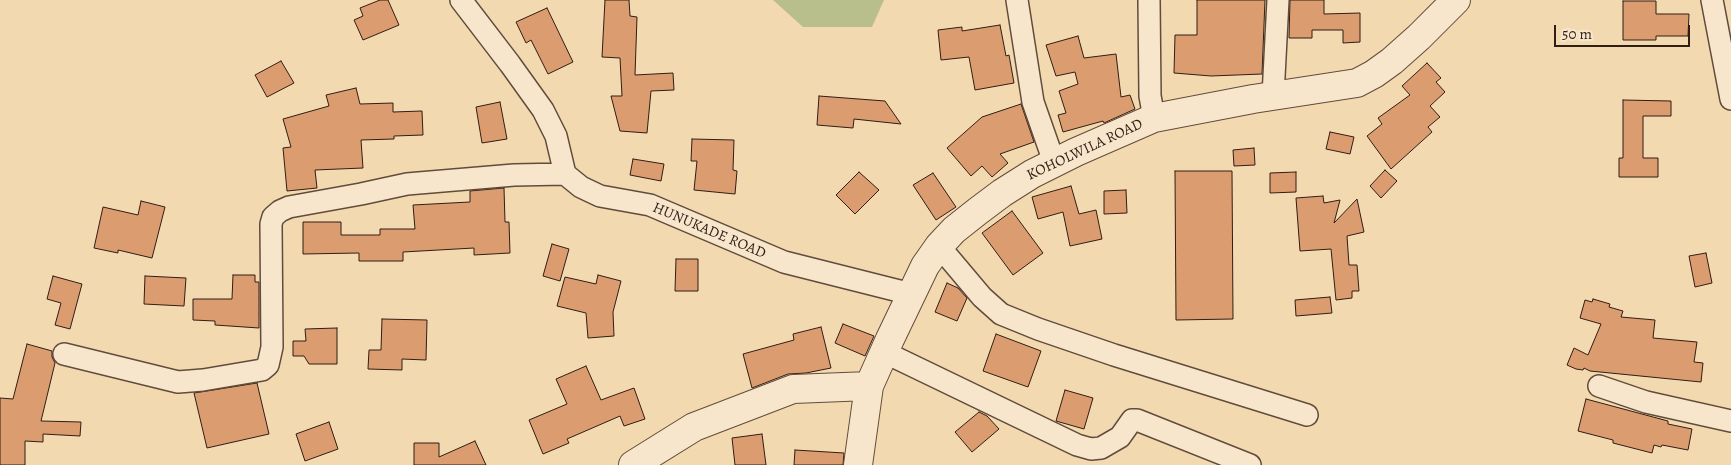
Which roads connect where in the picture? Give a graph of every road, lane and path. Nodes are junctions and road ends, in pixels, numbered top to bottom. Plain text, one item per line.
1 (461, 0) edge
2 (1017, 0) edge
3 (1149, 0) edge
4 (1278, 0) edge
5 (1456, 0) edge
6 (1712, 0) edge
7 (1273, 96) junction
8 (1731, 99) edge
9 (1154, 118) junction
10 (1054, 162) junction
11 (565, 174) junction
12 (939, 246) junction
13 (911, 294) junction
14 (884, 352) junction
15 (64, 354) dead end
16 (869, 386) junction
17 (1599, 386) dead end
18 (1307, 416) dead end
19 (1731, 421) edge
20 (634, 465) edge
21 (858, 465) edge
22 (1250, 465) edge

1 - 11 street
2 - 10 street
3 - 9 street
4 - 7 street
5 - 7 street, KOHOLWILA ROAD
6 - 8 street
7 - 9 street, KOHOLWILA ROAD
9 - 10 street, KOHOLWILA ROAD
10 - 12 street, KOHOLWILA ROAD
11 - 13 street, HUNUKADE ROAD
11 - 15 street
12 - 13 street, KOHOLWILA ROAD
12 - 18 street
13 - 14 street, KOHOLWILA ROAD
14 - 16 street, KOHOLWILA ROAD
14 - 22 street
16 - 20 street
16 - 21 street, KOHOLWILA ROAD
17 - 19 street

